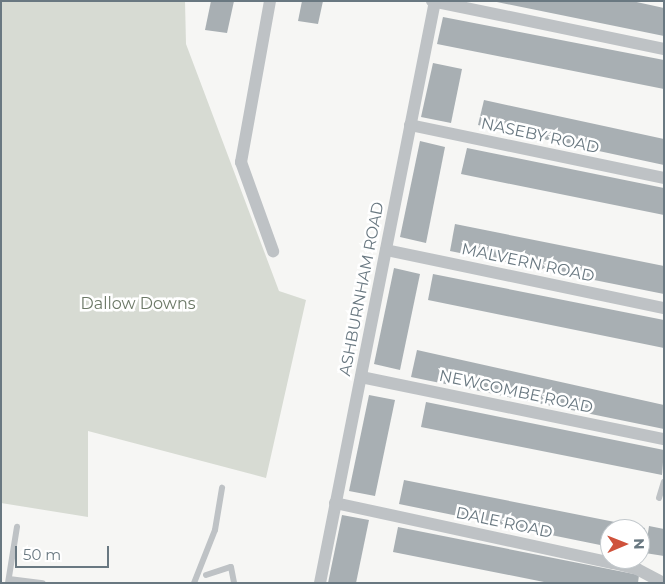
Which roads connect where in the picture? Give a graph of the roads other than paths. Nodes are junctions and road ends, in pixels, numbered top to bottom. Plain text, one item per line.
1 (270, 1) edge
2 (434, 1) edge
3 (664, 50) edge
4 (410, 125) junction
5 (664, 178) edge
6 (386, 250) junction
7 (273, 251) dead end
8 (664, 308) edge
9 (361, 377) junction
10 (664, 439) edge
11 (664, 482) edge
12 (222, 488) dead end
13 (660, 498) dead end
14 (335, 503) junction
15 (17, 527) dead end
16 (202, 564) junction
17 (206, 574) junction
18 (8, 581) edge
19 (43, 583) edge
20 (194, 583) edge
21 (210, 583) edge
22 (234, 583) edge
23 (320, 583) edge
24 (663, 583) edge

1 - 7 street
2 - 3 street
2 - 4 street, ASHBURNHAM ROAD
4 - 5 street, NASEBY ROAD
4 - 6 street, ASHBURNHAM ROAD
6 - 8 street, MALVERN ROAD
6 - 9 street, ASHBURNHAM ROAD
9 - 10 street, NEWCOMBE ROAD
9 - 14 street, ASHBURNHAM ROAD
11 - 13 lane
12 - 16 lane
14 - 23 street, ASHBURNHAM ROAD
14 - 24 street, DALE ROAD
15 - 18 lane
16 - 17 lane
16 - 20 lane
17 - 21 lane
17 - 22 lane
18 - 19 lane

